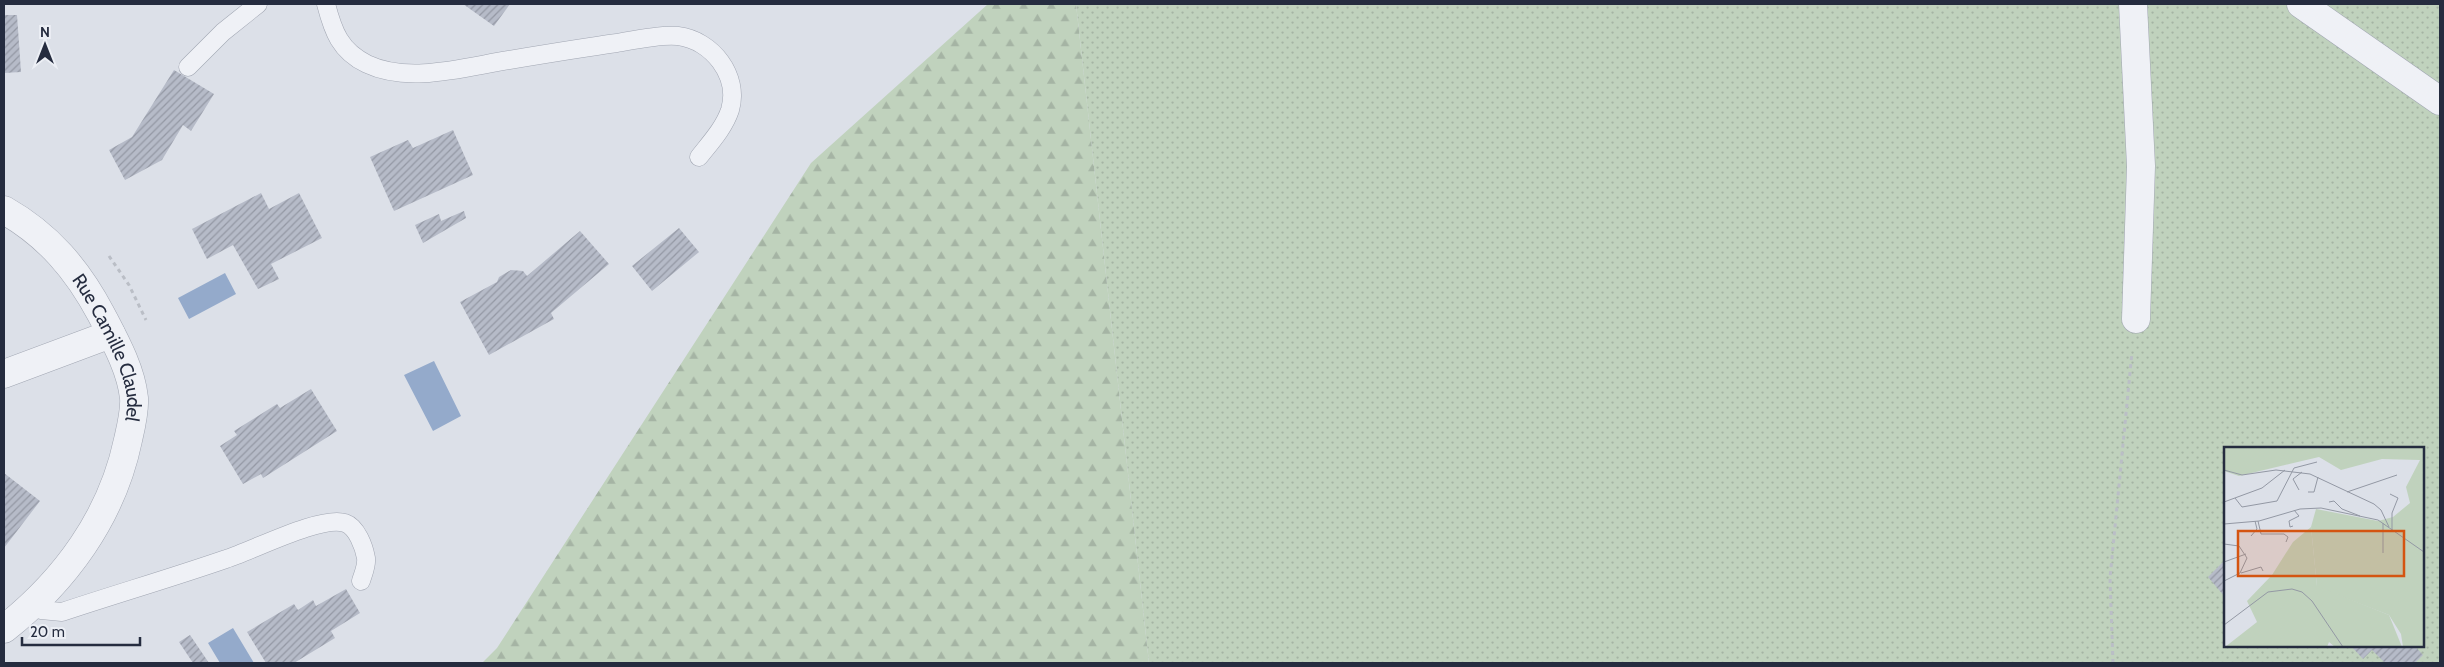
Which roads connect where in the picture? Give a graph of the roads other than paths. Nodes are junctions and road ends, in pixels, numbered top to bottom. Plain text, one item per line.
1 (258, 4) edge
2 (326, 4) edge
3 (2133, 4) edge
4 (2301, 4) edge
5 (188, 67) dead end
6 (2440, 102) edge
7 (699, 157) dead end
8 (4, 210) edge
9 (2136, 319) road end
10 (111, 334) junction
11 (4, 374) edge
12 (361, 581) dead end
13 (34, 603) junction
14 (4, 629) edge

1 - 5 lane
2 - 7 lane
3 - 9 street
4 - 6 street
8 - 10 street, Rue Camille Claudel
10 - 11 street
10 - 13 street, Rue Camille Claudel
12 - 13 lane
13 - 14 street, Rue Camille Claudel

